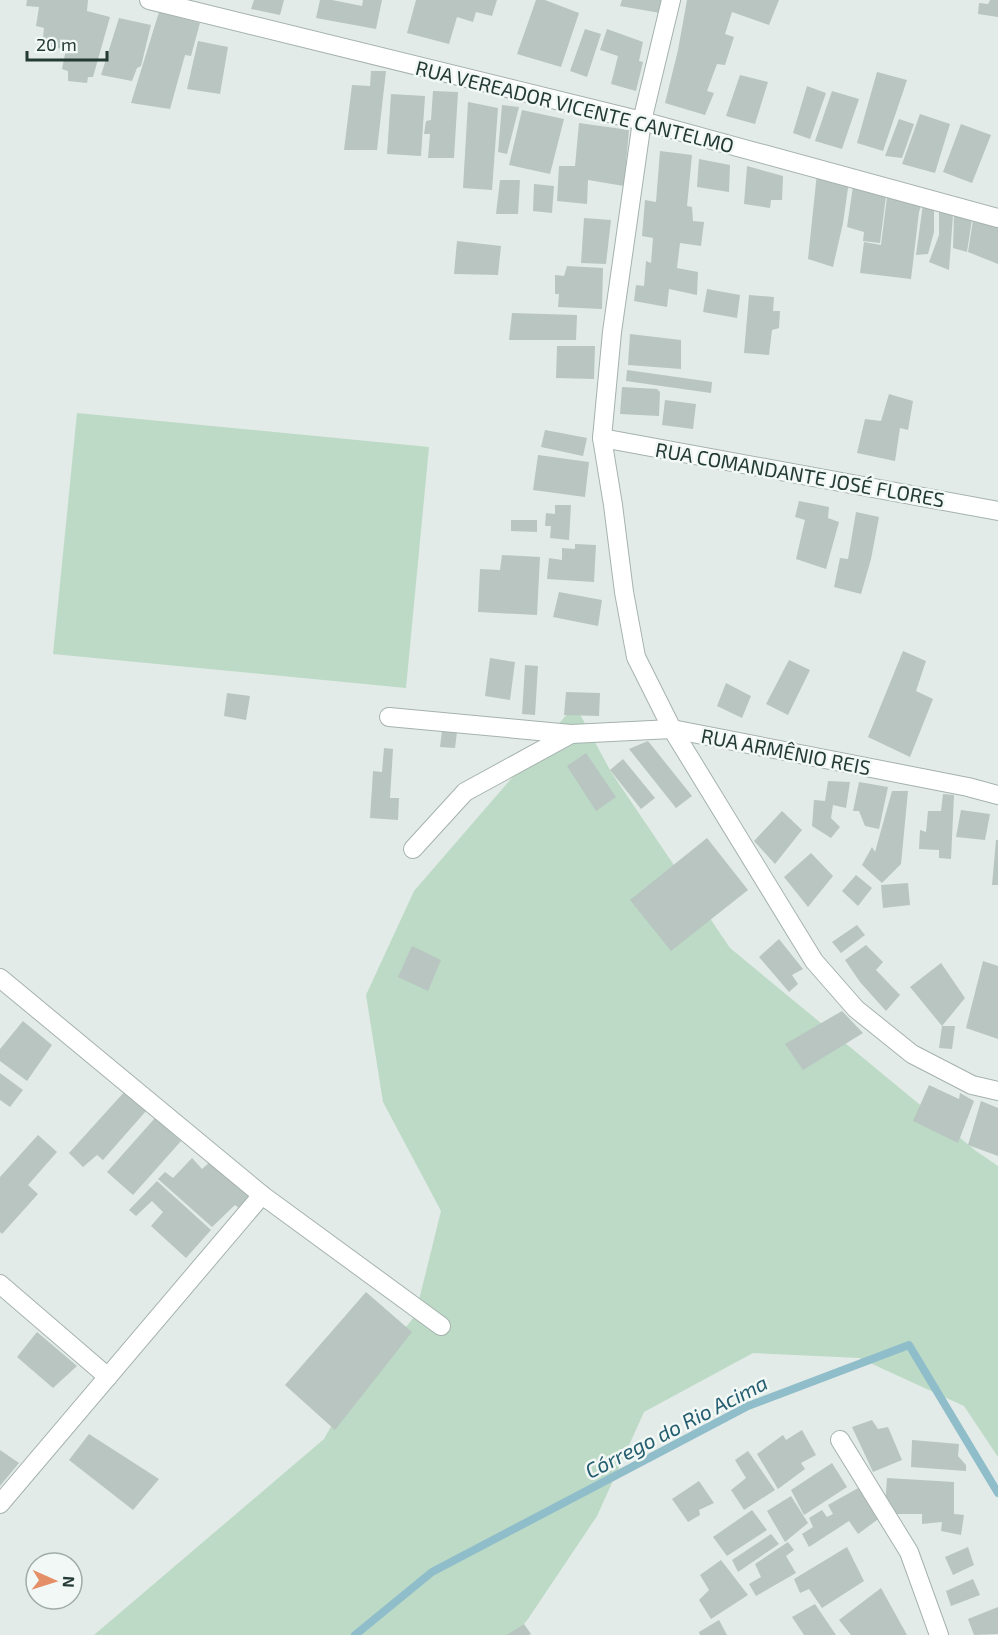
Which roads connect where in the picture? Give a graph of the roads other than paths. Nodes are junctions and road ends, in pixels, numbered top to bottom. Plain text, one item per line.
1 (150, 0) edge
2 (671, 0) edge
3 (642, 121) junction
4 (998, 218) edge
5 (602, 438) junction
6 (998, 511) edge
7 (389, 717) dead end
8 (672, 729) junction
9 (571, 735) junction
10 (998, 795) edge
11 (413, 849) dead end
12 (0, 978) edge
13 (998, 1091) edge
14 (262, 1195) junction
15 (0, 1284) edge
16 (441, 1326) dead end
17 (108, 1377) junction
18 (840, 1440) dead end
19 (0, 1504) edge
20 (939, 1635) edge

1 - 3 street, RUA VEREADOR VICENTE CANTELMO
2 - 3 street
3 - 4 street, RUA VEREADOR VICENTE CANTELMO
3 - 5 street
5 - 6 street, RUA COMANDANTE JOSÉ FLORES
5 - 8 street
7 - 9 street, RUA ARMÊNIO REIS
8 - 9 street, RUA ARMÊNIO REIS
8 - 10 street, RUA ARMÊNIO REIS
8 - 13 street
9 - 11 street, RUA ARMÊNIO REIS
12 - 14 street
14 - 16 street
14 - 17 street
15 - 17 street
17 - 19 street
18 - 20 street

